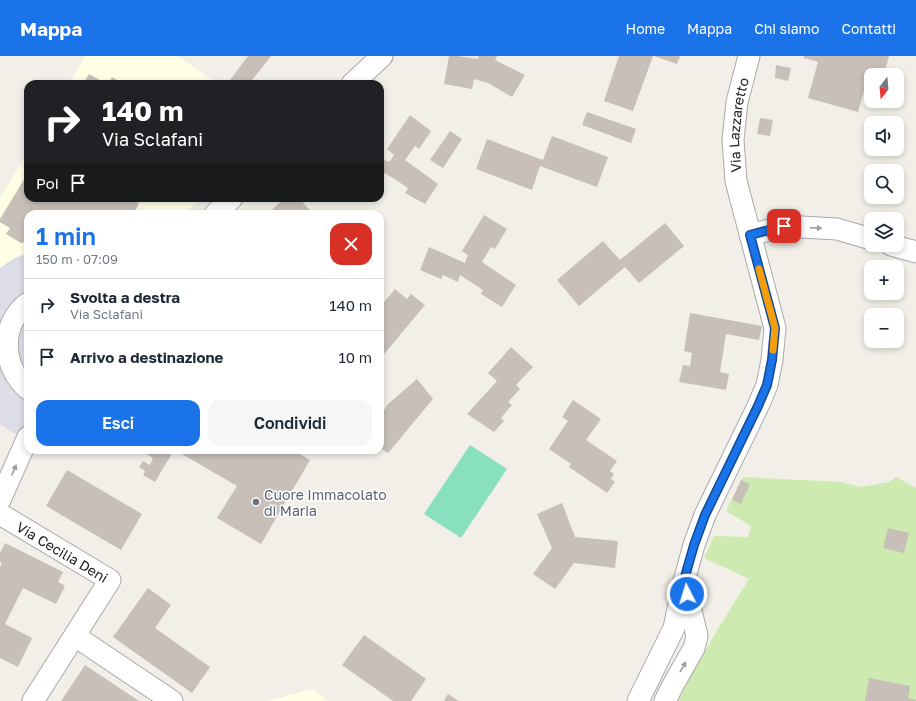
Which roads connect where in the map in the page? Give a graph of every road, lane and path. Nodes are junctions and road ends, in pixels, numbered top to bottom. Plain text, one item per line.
1 (364, 56) edge
2 (382, 56) edge
3 (749, 56) edge
4 (350, 80) edge
5 (356, 80) edge
6 (228, 202) edge
7 (219, 210) edge
8 (750, 235) junction
9 (864, 237) edge
10 (904, 249) edge
11 (916, 252) edge
12 (24, 306) edge
13 (6, 316) edge
14 (6, 373) edge
15 (24, 386) edge
16 (24, 447) edge
17 (0, 500) edge
18 (0, 514) edge
19 (684, 580) junction
20 (75, 636) junction
21 (33, 701) edge
22 (172, 701) edge
23 (638, 701) edge
24 (665, 701) edge

1 - 4 street
2 - 5 street
3 - 8 street, Via Lazzaretto
6 - 7 street
8 -> 9 street
8 - 19 street, Via Lazzaretto
10 - 11 street
12 - 13 street
13 - 14 street
14 - 15 street
17 -> 16 street
18 - 20 street, Via Cecilia Deni
19 - 23 street, Via Lazzaretto
24 -> 19 street, Via Lazzaretto
20 - 21 street, Via Cecilia Deni
20 - 22 street

